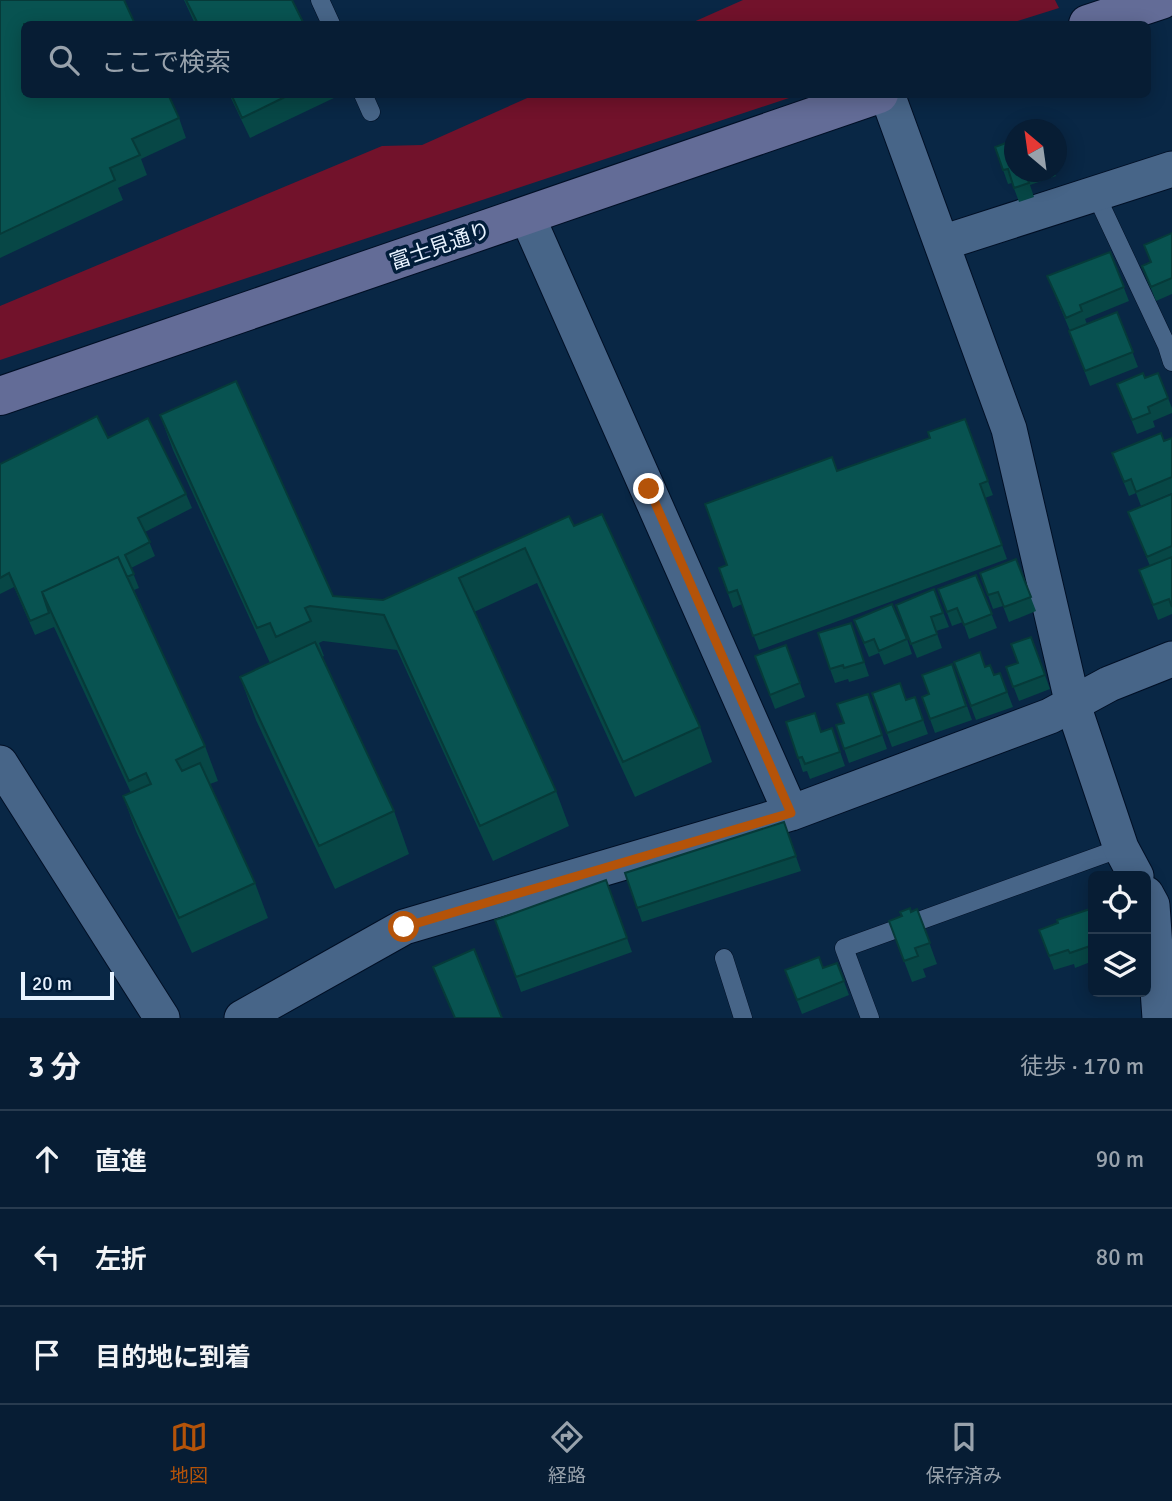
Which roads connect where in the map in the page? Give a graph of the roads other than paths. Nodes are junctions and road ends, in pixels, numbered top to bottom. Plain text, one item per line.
1 (320, 0) edge
2 (1161, 0) edge
3 (330, 21) edge
4 (1097, 21) edge
5 (365, 98) edge
6 (867, 98) edge
7 (888, 98) edge
8 (371, 112) dead end
9 (1172, 169) edge
10 (1096, 195) junction
11 (527, 216) junction
12 (942, 243) junction
13 (1172, 362) edge
14 (0, 396) edge
15 (1172, 659) edge
16 (1073, 705) junction
17 (0, 763) edge
18 (791, 813) junction
19 (1140, 871) edge
20 (1088, 895) edge
21 (1151, 934) edge
22 (724, 958) dead end
23 (162, 1018) edge
24 (243, 1018) edge
25 (743, 1018) edge
26 (870, 1018) edge
27 (1160, 1018) edge

1 - 3 lane
2 - 4 street
5 - 8 lane
6 - 11 street, 富士見通り
7 - 12 street
9 - 10 street
10 - 12 street
10 - 13 lane
11 - 14 street, 富士見通り
11 - 18 street
12 - 16 street
15 - 16 street
16 - 18 street
16 - 19 street
17 - 23 street
18 - 24 street
20 - 26 lane
21 - 27 street
22 - 25 lane

